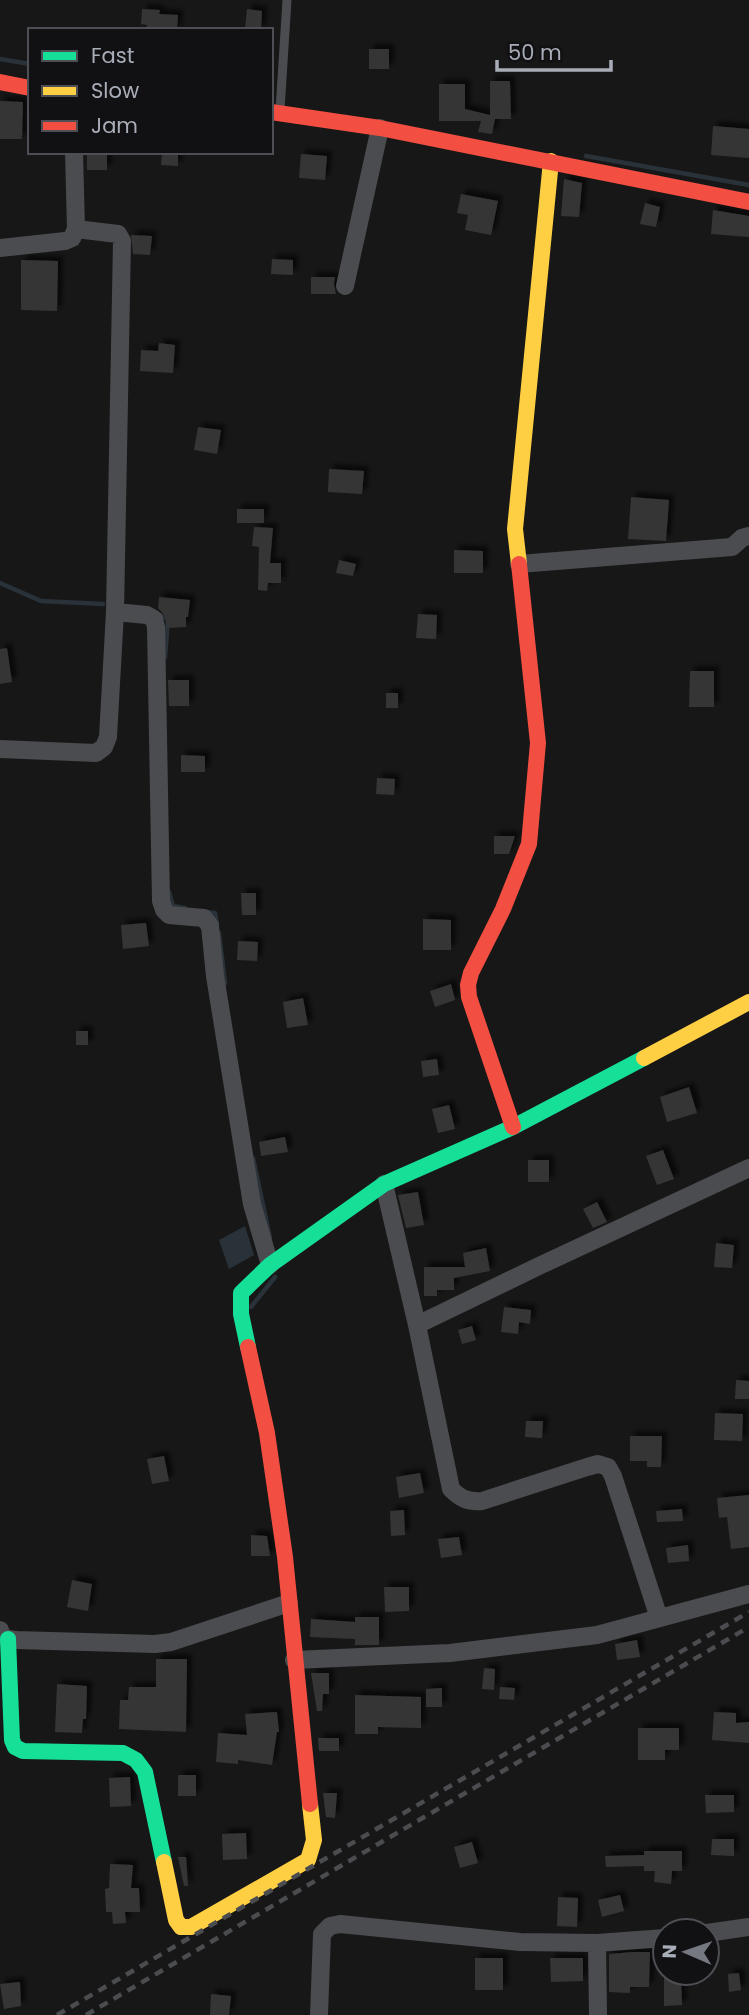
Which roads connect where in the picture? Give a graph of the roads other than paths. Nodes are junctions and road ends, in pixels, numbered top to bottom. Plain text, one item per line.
1 (287, 0) edge
2 (0, 82) edge
3 (28, 88) edge
4 (276, 112) edge
5 (380, 128) junction
6 (74, 154) edge
7 (551, 161) junction
8 (749, 202) edge
9 (76, 229) junction
10 (0, 248) edge
11 (345, 286) dead end
12 (749, 536) edge
13 (519, 564) junction
14 (115, 612) junction
15 (0, 749) edge
16 (749, 1002) edge
17 (513, 1127) junction
18 (749, 1168) edge
19 (384, 1184) junction
20 (270, 1265) junction
21 (417, 1325) junction
22 (749, 1594) edge
23 (289, 1603) junction
24 (659, 1618) junction
25 (4, 1634) edge
26 (294, 1660) junction
27 (749, 1927) edge
28 (721, 1931) edge
29 (651, 1939) edge
30 (597, 1943) junction
31 (318, 2015) edge
32 (598, 2015) edge

1 - 4 lane
2 - 3 street
4 - 5 street
5 - 7 street
5 - 11 street
6 - 9 street
7 - 8 street
7 - 13 street
9 - 10 street
9 - 14 street
12 - 13 street
13 - 17 street
14 - 15 street
14 - 20 street
16 - 17 street
17 - 19 street
18 - 21 street
19 - 20 street
19 - 21 street
20 - 23 street
21 - 24 street
22 - 24 street
23 - 25 street
23 - 26 street
24 - 26 street
25 - 26 street
27 - 28 street
29 - 30 street
30 - 31 street
30 - 32 street

